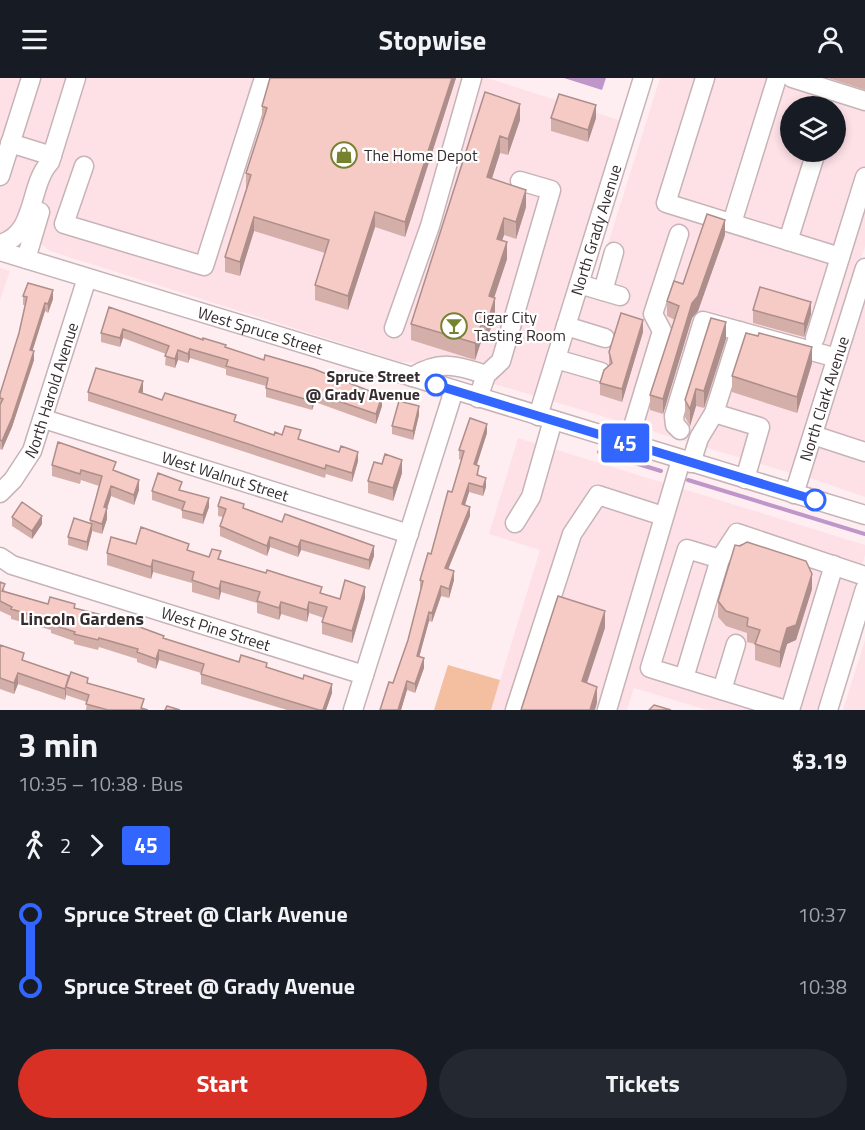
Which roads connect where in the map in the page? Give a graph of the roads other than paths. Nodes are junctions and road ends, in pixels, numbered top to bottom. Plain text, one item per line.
1 (31, 78) edge
2 (76, 78) edge
3 (264, 78) edge
4 (472, 78) edge
5 (643, 78) edge
6 (705, 78) edge
7 (777, 78) edge
8 (792, 78) edge
9 (826, 96) edge
10 (846, 100) edge
11 (865, 101) edge
12 (10, 143) junction
13 (51, 159) junction
14 (813, 162) edge
15 (84, 166) dead end
16 (0, 176) edge
17 (865, 177) edge
18 (520, 181) dead end
19 (732, 223) junction
20 (680, 234) dead end
21 (788, 241) junction
22 (0, 244) edge
23 (0, 251) edge
24 (614, 252) dead end
25 (26, 259) junction
26 (838, 264) junction
27 (863, 273) edge
28 (87, 278) junction
29 (579, 284) junction
30 (566, 326) junction
31 (394, 328) dead end
32 (740, 331) junction
33 (605, 338) dead end
34 (815, 338) dead end
35 (837, 358) junction
36 (556, 359) junction
37 (601, 372) edge
38 (486, 375) junction
39 (412, 377) junction
40 (454, 390) junction
41 (478, 398) junction
42 (714, 413) junction
43 (546, 418) junction
44 (44, 419) junction
45 (680, 430) dead end
46 (813, 435) junction
47 (628, 443) junction
48 (865, 452) edge
49 (686, 461) junction
50 (745, 479) junction
51 (0, 493) edge
52 (794, 494) junction
53 (865, 515) edge
54 (663, 516) junction
55 (514, 523) dead end
56 (409, 534) junction
57 (0, 557) edge
58 (720, 559) junction
59 (834, 565) junction
60 (865, 576) edge
61 (865, 589) edge
62 (736, 644) dead end
63 (364, 675) junction
64 (684, 678) junction
65 (722, 690) junction
66 (353, 710) edge
67 (515, 710) edge
68 (607, 710) edge
69 (788, 710) edge
70 (828, 710) edge

1 - 12 street
2 - 13 street
3 - 15 street
4 - 31 street
5 - 29 street, North Grady Avenue
6 - 19 street
7 - 19 street
8 - 9 street
10 - 11 street
12 - 13 street
12 - 16 street
13 - 22 street
13 - 25 street
14 - 21 street
17 - 26 street
18 - 38 street
19 - 21 street
20 - 47 street
21 - 26 street
23 - 25 street, West Spruce Street
24 - 29 street
25 - 28 street, West Spruce Street
26 - 27 street
26 - 34 street
27 - 35 street, North Clark Avenue
28 - 39 street, West Spruce Street
28 - 44 street, North Harold Avenue
29 - 30 street, North Grady Avenue
30 - 33 street
30 - 36 street, North Grady Avenue
32 - 35 street
32 - 42 street
32 - 45 street
35 - 46 street, North Clark Avenue
36 - 37 street
36 - 43 street, North Grady Avenue
38 - 39 street
38 - 41 street
39 - 40 street, West Spruce Street
40 - 41 street, West Spruce Street
40 - 56 street
41 - 43 street, West Spruce Street
42 - 49 street
42 - 50 street
43 - 47 street, West Spruce Street
43 - 55 street, North Grady Avenue
44 - 51 street, North Harold Avenue
44 - 56 street, West Walnut Street
46 - 48 street
46 - 52 street, North Clark Avenue
47 - 49 street, West Spruce Street
49 - 50 street, West Spruce Street
49 - 54 street
50 - 52 street, West Spruce Street
52 - 53 street, West Spruce Street
54 - 67 street
54 - 68 street
56 - 63 street
57 - 63 street, West Pine Street
58 - 59 street
58 - 64 street
58 - 64 street
59 - 60 street
59 - 69 street
61 - 70 street
62 - 65 street
63 - 66 street
64 - 65 street
65 - 69 street

